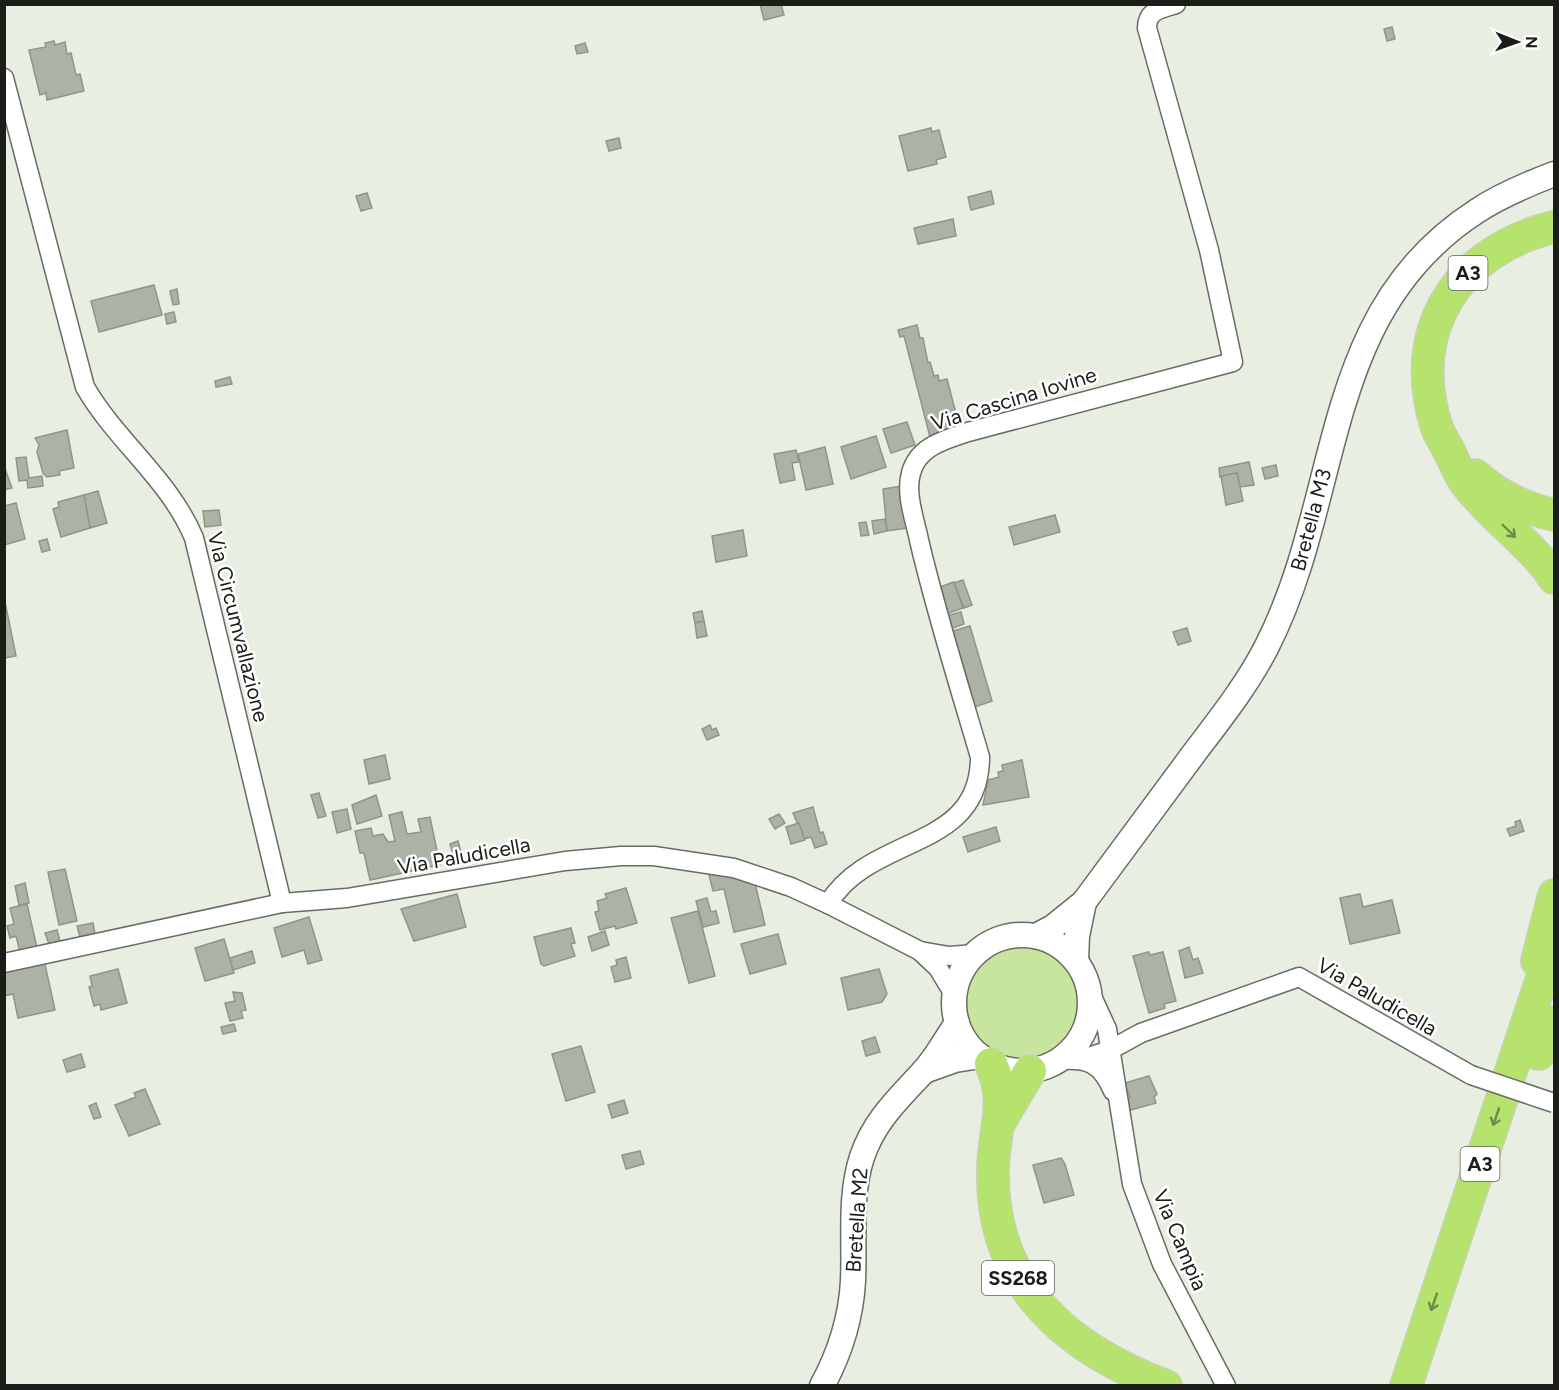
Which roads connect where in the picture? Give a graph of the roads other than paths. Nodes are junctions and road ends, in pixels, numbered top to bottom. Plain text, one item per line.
1 (1176, 4) edge
2 (4, 78) edge
3 (1554, 174) edge
4 (1554, 227) edge
5 (1450, 452) junction
6 (1554, 515) edge
7 (1554, 578) edge
8 (1554, 895) edge
9 (1084, 902) junction
10 (282, 903) junction
11 (828, 904) junction
12 (1036, 936) junction
13 (1554, 942) edge
14 (920, 951) junction
15 (976, 954) junction
16 (1076, 961) junction
17 (4, 963) edge
18 (955, 996) junction
19 (1095, 1001) junction
20 (1554, 1008) edge
21 (1554, 1022) edge
22 (957, 1023) junction
23 (1141, 1034) junction
24 (1110, 1050) junction
25 (1529, 1050) junction
26 (1071, 1059) junction
27 (985, 1060) junction
28 (924, 1071) junction
29 (1030, 1071) junction
30 (1118, 1103) junction
31 (1554, 1103) edge
32 (999, 1123) junction
33 (822, 1386) edge
34 (1166, 1386) edge
35 (1226, 1386) edge
36 (1406, 1386) edge
37 (1428, 1386) edge

1 - 11 street, Via Cascina Iovine
2 - 10 street, Via Circumvallazione
3 - 9 street, Bretella M3
4 - 5 highway, A3
5 - 6 highway, A3
5 -> 7 highway, A3
8 - 25 highway, A3
9 - 12 street, Bretella M3
9 - 16 street, Bretella M3
10 - 11 street, Via Paludicella
10 - 17 street, Via Paludicella
11 - 14 street, Via Paludicella
12 - 15 street
12 - 16 street
13 - 25 highway, A3
14 - 15 street, Via Paludicella
14 - 18 street, Via Paludicella
15 - 18 street
16 - 19 street
18 - 22 street
19 - 23 street
19 - 24 street, Via Campia
19 - 26 street
20 - 25 highway, A3
21 - 25 highway, A3
22 - 27 street
22 - 28 street, Bretella M2
23 - 24 street, Via Paludicella
23 - 31 street, Via Paludicella, bridge
24 - 26 street, Via Paludicella
24 - 30 street, Via Campia
25 -> 36 highway, A3
25 - 37 highway, A3
26 - 29 street
26 - 30 street
27 - 28 street, Bretella M2
27 - 29 street
27 - 32 highway, SS268
28 - 33 street, Bretella M2
29 - 32 highway, SS268
30 - 35 street, Via Campia
32 - 34 highway, SS268

